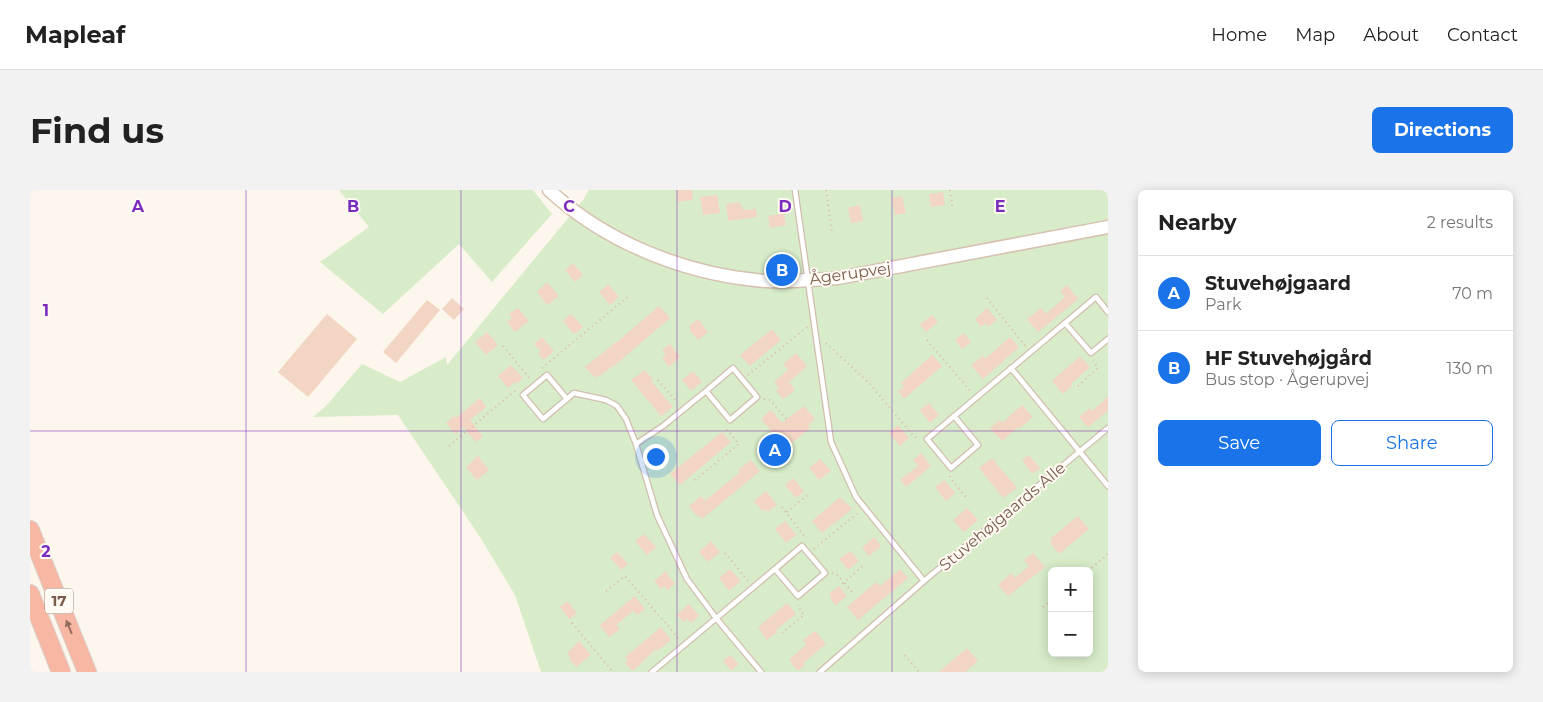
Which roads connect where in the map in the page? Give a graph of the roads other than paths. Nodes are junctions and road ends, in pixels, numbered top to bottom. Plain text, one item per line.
1 (550, 190) edge
2 (795, 190) edge
3 (1108, 227) edge
4 (808, 280) junction
5 (1108, 312) edge
6 (1065, 323) junction
7 (1108, 339) edge
8 (1011, 368) junction
9 (706, 391) junction
10 (567, 399) junction
11 (954, 416) junction
12 (1108, 428) edge
13 (636, 444) junction
14 (1080, 452) junction
15 (1108, 486) edge
16 (30, 530) edge
17 (775, 568) junction
18 (924, 581) junction
19 (30, 594) edge
20 (716, 618) junction
21 (655, 671) edge
22 (61, 672) edge
23 (87, 672) edge
24 (761, 672) edge
25 (820, 672) edge

1 - 4 street, Ågerupvej
2 - 4 lane, Stuvehøjgaards Alle
3 - 4 street, Ågerupvej
4 - 18 lane, Stuvehøjgaards Alle
5 - 6 lane
6 - 7 lane
6 - 8 lane
8 - 11 lane
8 - 14 lane, Stuvehøjgaards Alle
9 - 9 lane
9 - 13 lane
10 - 10 lane
10 - 13 lane
11 - 11 lane
12 - 14 lane, Stuvehøjgaards Alle
13 - 20 lane
14 - 15 lane, Stuvehøjgaards Alle
14 - 18 lane, Stuvehøjgaards Alle
23 -> 16 highway, 17
17 - 17 lane
17 - 20 lane
18 - 25 lane, Stuvehøjgaards Alle
19 - 22 highway, 17
20 - 21 lane
20 - 24 lane

